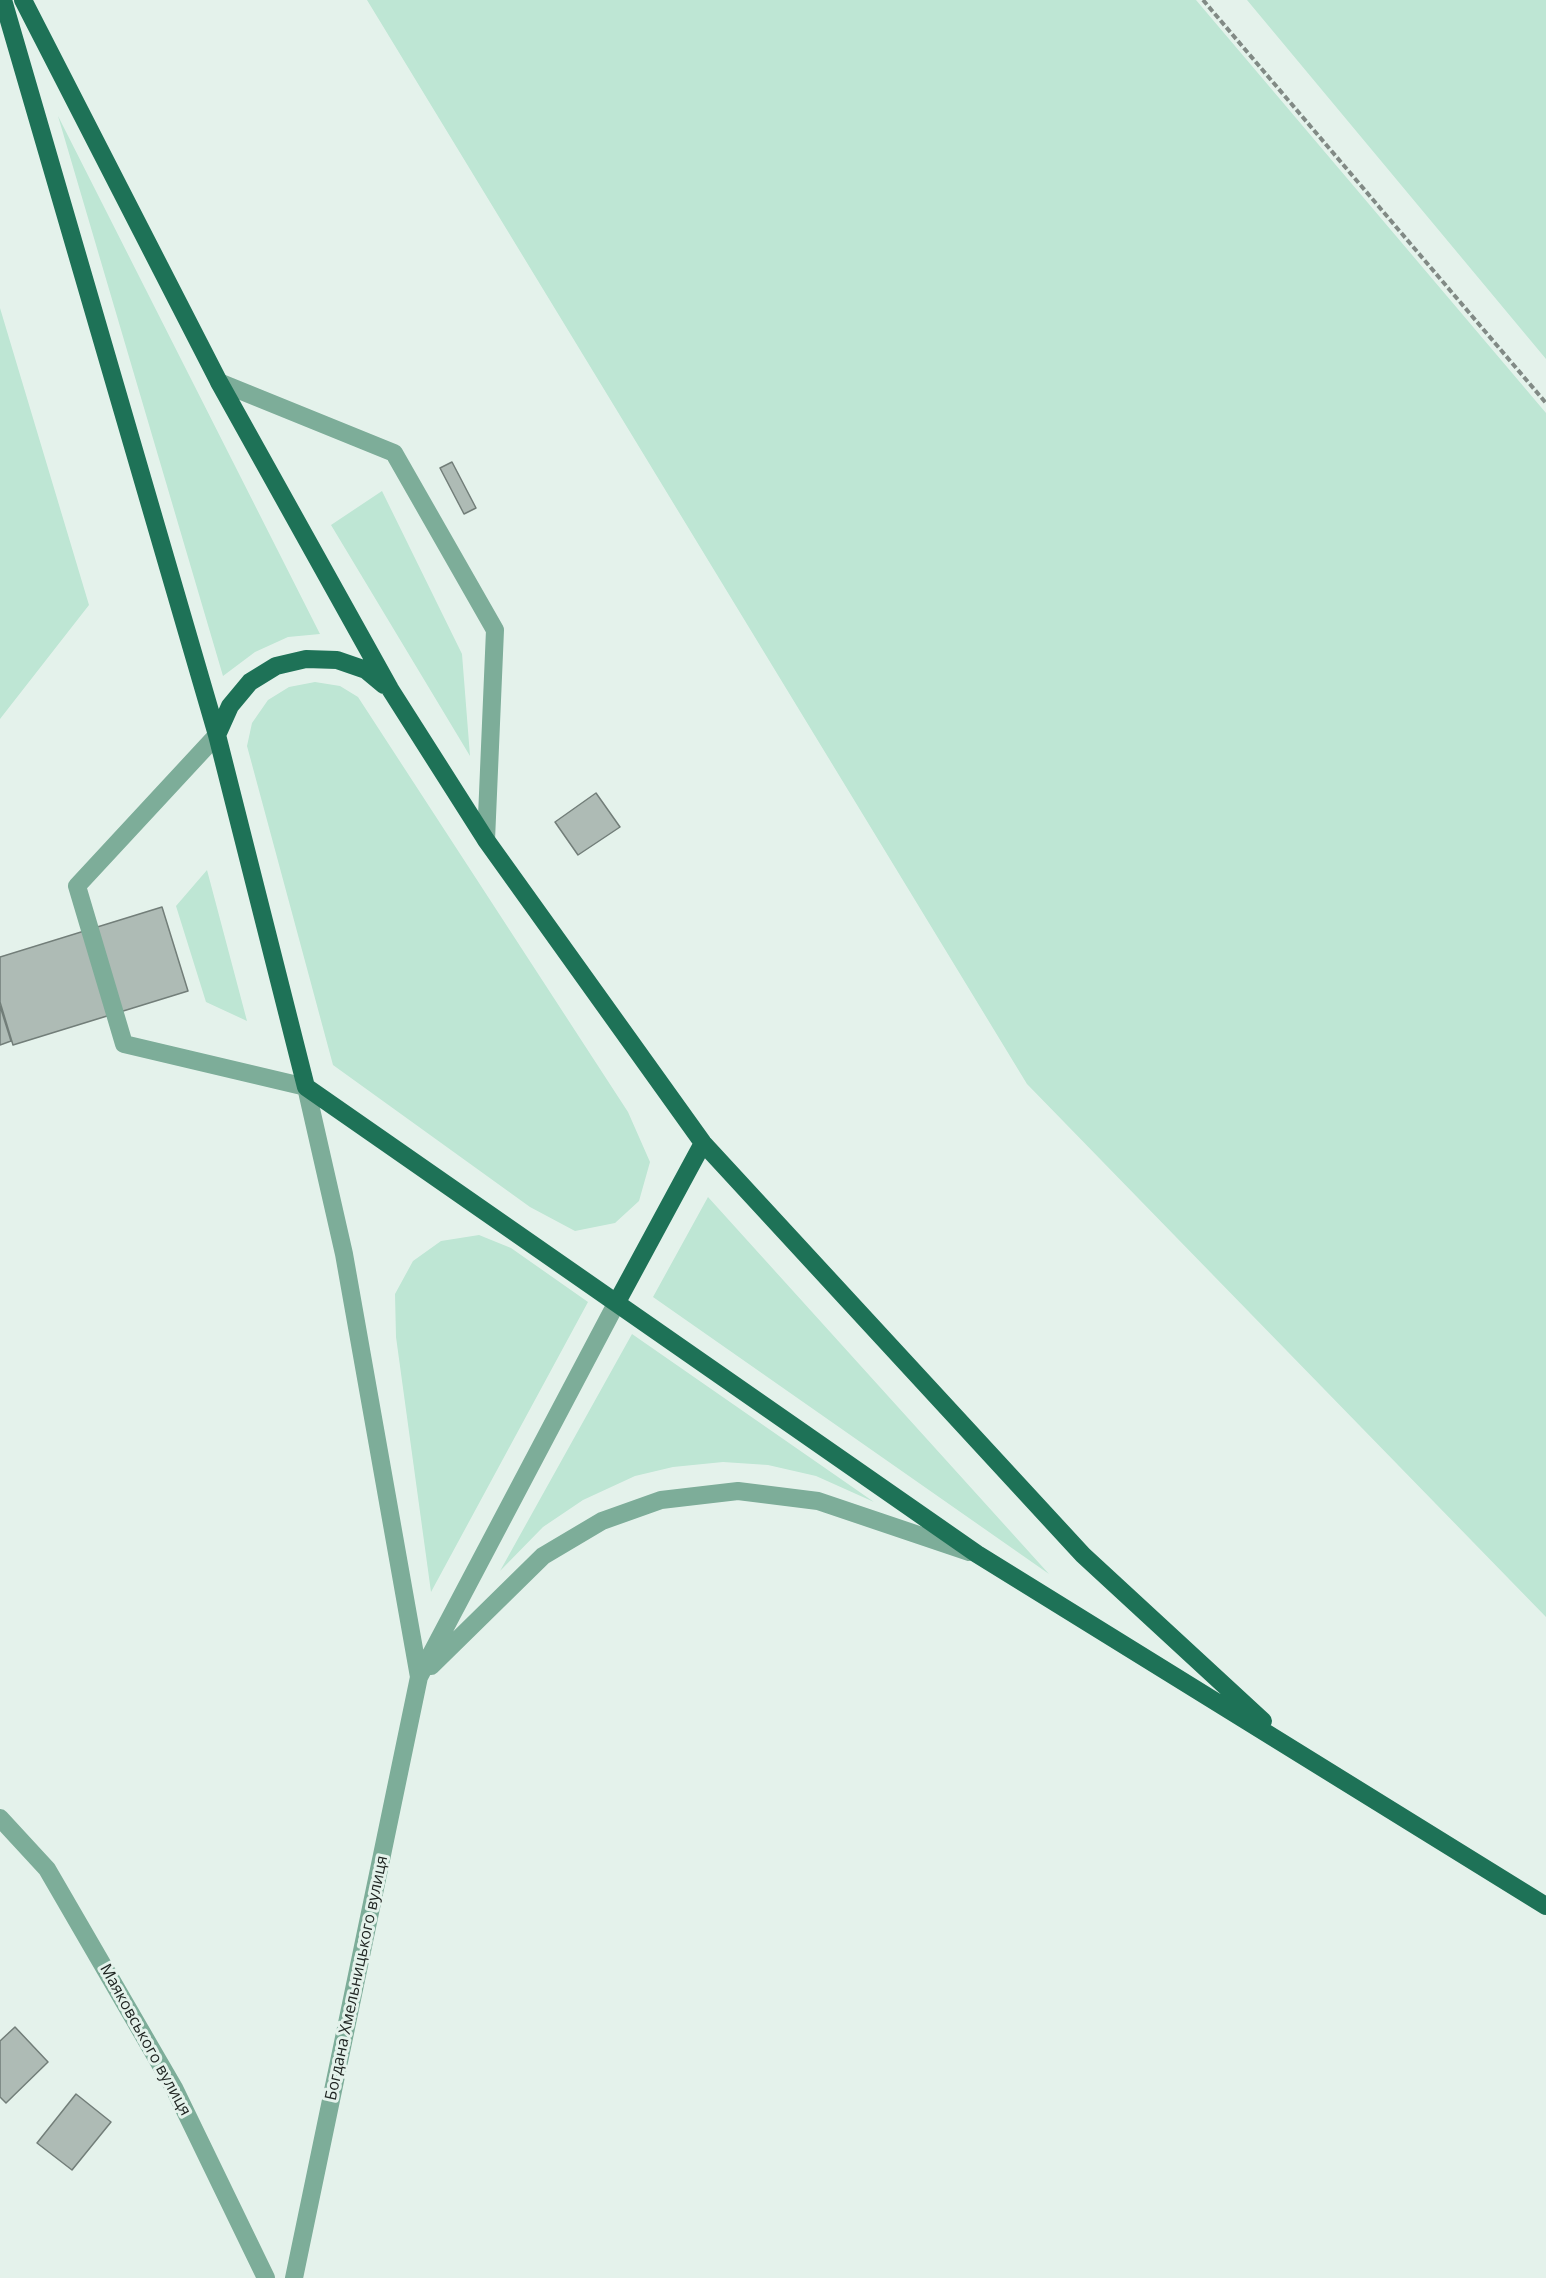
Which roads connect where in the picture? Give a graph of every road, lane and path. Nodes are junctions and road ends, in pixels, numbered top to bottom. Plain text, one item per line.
1 (3, 0) edge
2 (23, 0) edge
3 (1203, 0) edge
4 (219, 382) junction
5 (1546, 403) edge
6 (390, 689) junction
7 (217, 735) junction
8 (486, 840) junction
9 (306, 1087) junction
10 (703, 1143) junction
11 (617, 1302) junction
12 (977, 1554) junction
13 (419, 1677) junction
14 (1296, 1751) junction
15 (0, 1818) edge
16 (1546, 1906) edge
17 (266, 2278) edge
18 (294, 2278) edge

1 - 7 main road
2 - 4 main road
3 - 5 path
4 - 6 main road
4 - 8 street
6 - 7 main road
6 - 8 main road
7 - 9 main road
7 - 9 street
8 - 10 main road
9 - 11 main road
9 - 13 street
10 - 11 main road
10 - 14 main road
11 - 12 main road
11 - 13 street
12 - 13 street
12 - 14 main road
13 - 18 street, Богдана Хмельницького вулиця
14 - 16 main road
15 - 17 street, Маяковського вулиця

